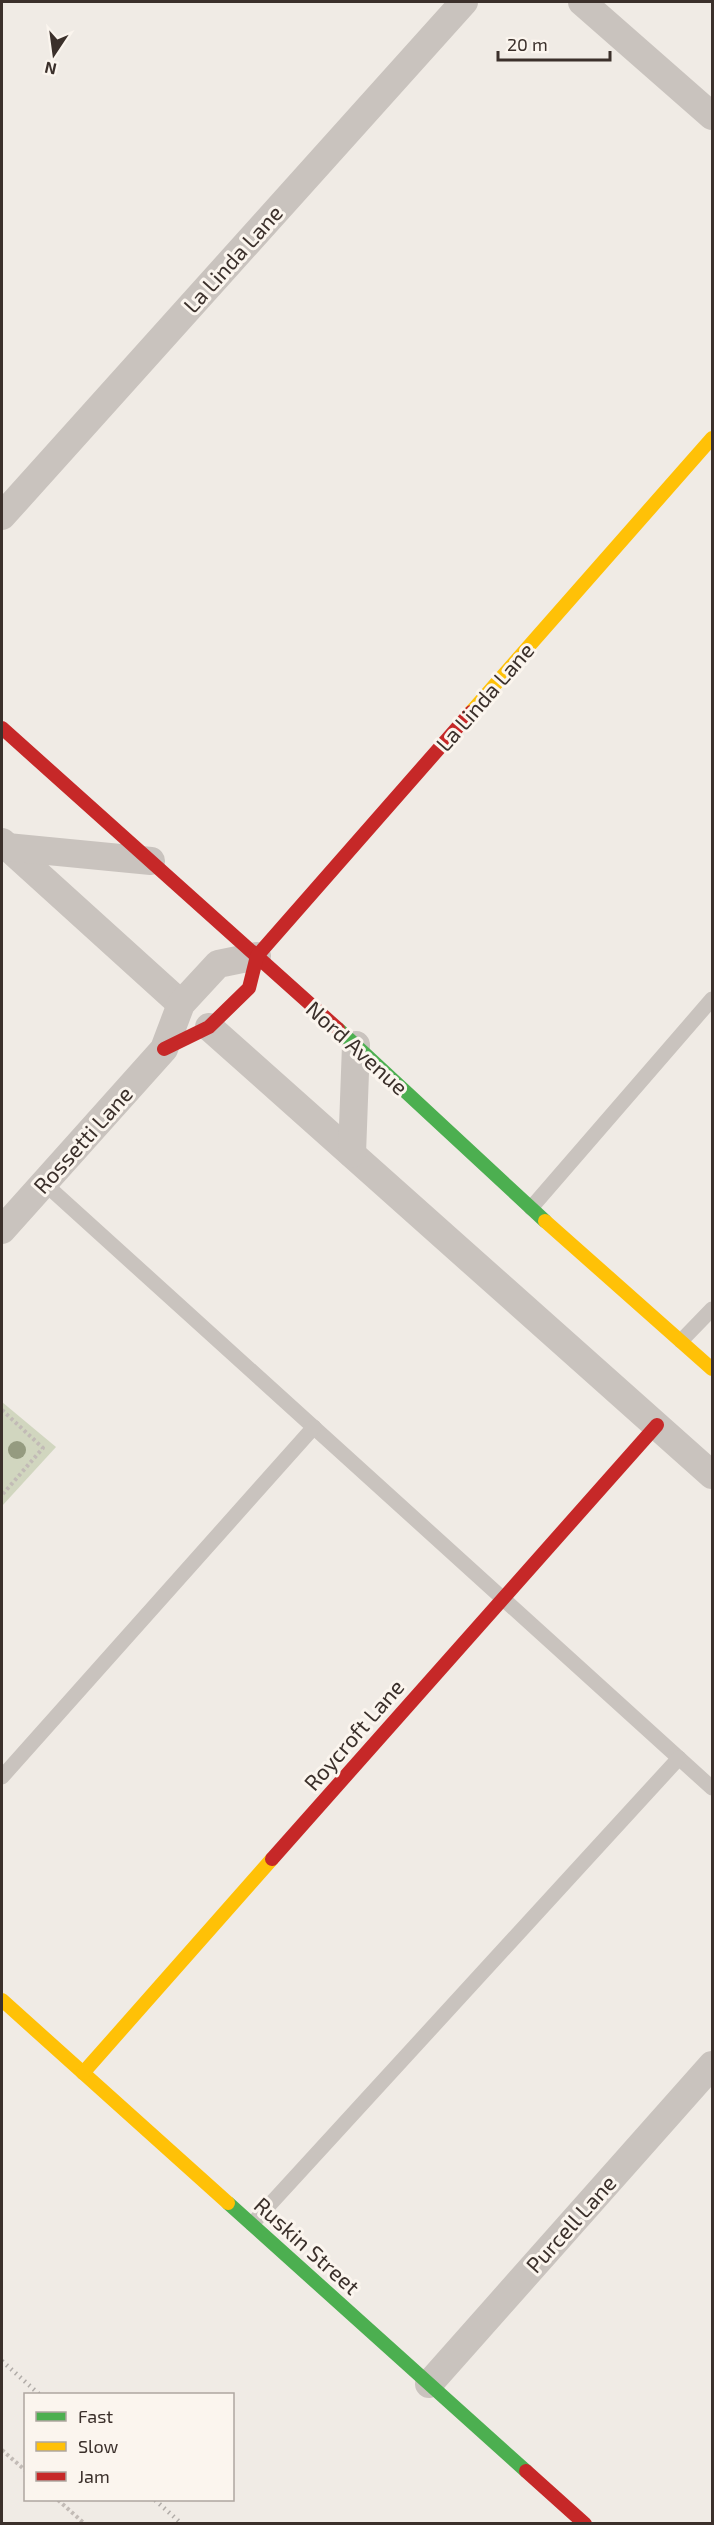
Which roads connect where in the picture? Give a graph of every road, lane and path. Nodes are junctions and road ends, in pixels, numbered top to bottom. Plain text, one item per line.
1 (464, 2) edge
2 (582, 2) edge
3 (712, 116) edge
4 (712, 438) edge
5 (2, 516) edge
6 (2, 728) edge
7 (4, 845) edge
8 (151, 861) junction
9 (257, 956) junction
10 (712, 999) edge
11 (181, 1004) junction
12 (209, 1027) junction
13 (356, 1045) junction
14 (164, 1049) junction
15 (352, 1154) junction
16 (44, 1183) junction
17 (531, 1208) junction
18 (2, 1230) edge
19 (712, 1309) edge
20 (681, 1341) junction
21 (712, 1369) edge
22 (2, 1410) edge
23 (657, 1425) junction
24 (314, 1427) junction
25 (712, 1474) edge
26 (2, 1495) edge
27 (503, 1599) junction
28 (679, 1758) junction
29 (2, 1777) edge
30 (712, 1788) edge
31 (2, 2000) edge
32 (712, 2065) edge
33 (83, 2073) junction
34 (252, 2224) junction
35 (429, 2384) junction
36 (2, 2450) edge
37 (24, 2469) edge
38 (60, 2501) edge
39 (85, 2523) edge
40 (585, 2523) edge

1 - 5 street, La Linda Lane
2 - 3 street
4 - 9 street, La Linda Lane
6 - 8 street, Nord Avenue
7 - 8 street
7 - 11 street
8 - 9 street, Nord Avenue
9 - 11 street, Rossetti Lane
9 - 12 street, Rossetti Lane
9 - 13 street, Nord Avenue
10 - 17 lane
11 - 14 street, Rossetti Lane
12 - 14 street, Rossetti Lane
12 - 15 street
13 - 15 street
13 - 17 street, Nord Avenue
14 - 16 street, Rossetti Lane
15 - 23 street
16 - 18 street, Rossetti Lane
16 - 24 lane
17 - 20 street, Nord Avenue
19 - 20 lane
20 - 21 street, Nord Avenue
22 - 26 path
23 - 25 street
23 - 27 street, Roycroft Lane
24 - 27 lane
24 - 29 lane
27 - 28 lane
27 - 33 street, Roycroft Lane
28 - 30 lane
28 - 34 lane
31 - 33 street, Ruskin Street
32 - 35 street, Purcell Lane
33 - 34 street, Ruskin Street
34 - 35 street, Ruskin Street
35 - 40 street, Ruskin Street
36 - 37 path
38 - 39 path

